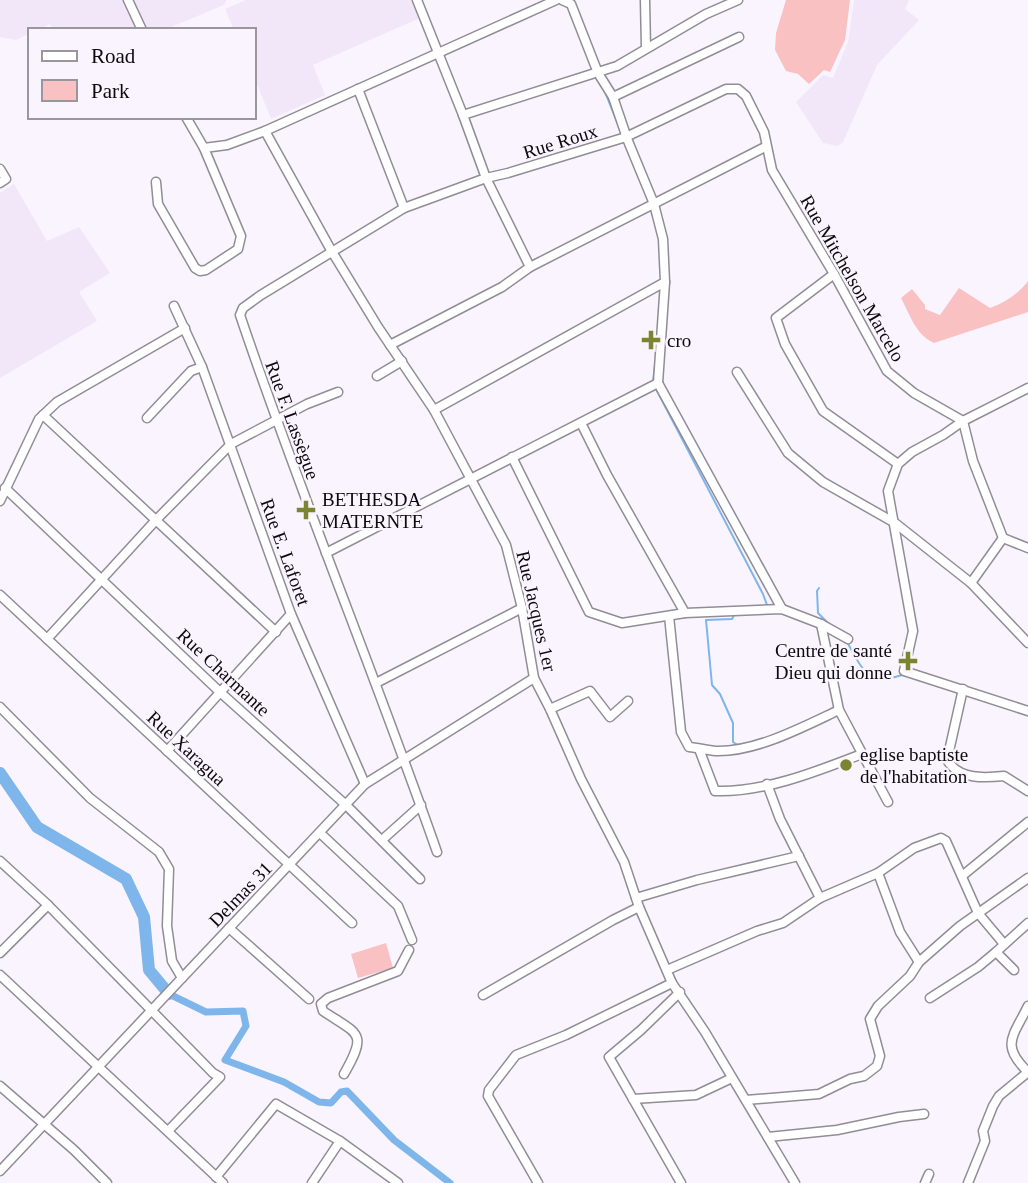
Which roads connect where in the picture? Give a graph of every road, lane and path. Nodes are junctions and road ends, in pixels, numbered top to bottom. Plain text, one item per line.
1 (128, 0) edge
2 (417, 0) edge
3 (556, 0) edge
4 (562, 0) edge
5 (645, 0) edge
6 (738, 0) edge
7 (141, 28) edge
8 (739, 37) dead end
9 (646, 48) junction
10 (437, 52) junction
11 (598, 73) junction
12 (358, 89) junction
13 (613, 97) junction
14 (463, 115) junction
15 (187, 119) edge
16 (265, 131) junction
17 (626, 137) junction
18 (204, 148) junction
19 (765, 148) junction
20 (0, 169) edge
21 (486, 178) junction
22 (3, 181) edge
23 (156, 182) dead end
24 (654, 204) junction
25 (404, 208) junction
26 (331, 250) junction
27 (530, 267) junction
28 (834, 274) junction
29 (665, 282) junction
30 (174, 306) dead end
31 (185, 328) junction
32 (390, 345) junction
33 (402, 361) junction
34 (202, 367) junction
35 (737, 372) dead end
36 (377, 376) dead end
37 (657, 383) junction
38 (1028, 388) edge
39 (338, 392) dead end
40 (434, 410) junction
41 (43, 415) junction
42 (147, 418) dead end
43 (276, 421) junction
44 (962, 421) junction
45 (581, 423) junction
46 (231, 444) junction
47 (512, 457) junction
48 (898, 464) junction
49 (472, 480) junction
50 (5, 488) junction
51 (0, 501) edge
52 (156, 520) junction
53 (895, 523) junction
54 (1003, 538) junction
55 (1028, 548) edge
56 (326, 553) junction
57 (102, 578) junction
58 (971, 583) junction
59 (0, 595) edge
60 (522, 608) junction
61 (782, 609) junction
62 (685, 613) junction
63 (291, 614) junction
64 (668, 616) junction
65 (821, 624) junction
66 (276, 632) junction
67 (47, 639) junction
68 (848, 639) dead end
69 (1028, 643) edge
70 (534, 678) junction
71 (376, 683) junction
72 (963, 689) junction
73 (221, 693) junction
74 (628, 701) dead end
75 (0, 707) edge
76 (551, 709) junction
77 (839, 710) junction
78 (1028, 711) edge
79 (699, 749) junction
80 (167, 751) junction
81 (862, 754) junction
82 (404, 758) junction
83 (365, 784) junction
84 (767, 784) junction
85 (1028, 791) edge
86 (888, 802) dead end
87 (346, 804) junction
88 (421, 805) junction
89 (1028, 822) edge
90 (320, 833) junction
91 (382, 840) junction
92 (438, 852) dead end
93 (799, 856) junction
94 (0, 861) edge
95 (290, 865) junction
96 (877, 873) junction
97 (962, 876) junction
98 (1028, 878) edge
99 (419, 879) dead end
100 (636, 898) junction
101 (820, 898) junction
102 (48, 905) junction
103 (639, 907) junction
104 (978, 913) junction
105 (352, 923) dead end
106 (1028, 923) edge
107 (229, 928) junction
108 (412, 940) dead end
109 (1004, 944) junction
110 (409, 950) dead end
111 (996, 952) junction
112 (0, 953) edge
113 (919, 962) junction
114 (667, 970) junction
115 (1014, 970) dead end
116 (0, 975) edge
117 (182, 978) junction
118 (672, 983) junction
119 (680, 992) junction
120 (483, 995) dead end
121 (930, 998) dead end
122 (309, 999) dead end
123 (1028, 1006) edge
124 (151, 1010) junction
125 (97, 1067) junction
126 (1028, 1072) edge
127 (344, 1074) dead end
128 (732, 1078) junction
129 (0, 1086) edge
130 (633, 1099) junction
131 (746, 1100) junction
132 (924, 1114) dead end
133 (44, 1125) junction
134 (169, 1130) junction
135 (768, 1137) junction
136 (340, 1141) junction
137 (0, 1171) edge
138 (929, 1174) dead end
139 (220, 1180) edge
140 (107, 1183) edge
141 (312, 1183) edge
142 (398, 1183) edge
143 (538, 1183) edge
144 (681, 1183) edge
145 (795, 1183) edge
146 (925, 1183) edge
147 (968, 1183) edge

1 - 7 street
2 - 10 street
3 - 10 street
4 - 11 street
5 - 9 street
6 - 9 street
8 - 13 street
9 - 11 street
10 - 12 street
10 - 14 street
11 - 13 street
11 - 14 street
12 - 16 street
12 - 25 street
13 - 17 street
14 - 21 street
15 - 18 street
16 - 18 street
16 - 26 street, Rue Jacques 1er
17 - 19 street, Rue Roux
17 - 21 street, Rue Roux
17 - 24 street
18 - 23 street
19 - 24 street
19 - 28 street, Rue Mitchelson Marcelo
20 - 22 street
21 - 25 street, Rue Roux
21 - 27 street
24 - 27 street
24 - 29 street
25 - 26 street, Rue Roux
26 - 32 street, Rue Jacques 1er
26 - 43 street, Rue F. Lassègue
27 - 32 street
28 - 44 street, Rue Mitchelson Marcelo
28 - 48 street
29 - 37 street
29 - 40 street
30 - 31 street, Rue E. Laforet
31 - 34 street, Rue E. Laforet
31 - 41 street
32 - 33 street, Rue Jacques 1er
33 - 36 street
33 - 40 street, Rue Jacques 1er
34 - 42 street
34 - 46 street, Rue E. Laforet
35 - 53 street
37 - 45 street
37 - 61 street
38 - 44 street
39 - 43 street
40 - 49 street, Rue Jacques 1er
41 - 50 street
41 - 52 street
43 - 46 street
43 - 56 street, Rue F. Lassègue
44 - 48 street
44 - 54 street
45 - 47 street
45 - 62 street
46 - 52 street
46 - 63 street, Rue E. Laforet
47 - 49 street
47 - 64 street
48 - 53 street
49 - 56 street
49 - 60 street, Rue Jacques 1er
50 - 51 street
50 - 57 street, Rue Charmante
52 - 57 street
52 - 66 street
53 - 58 street
53 - 72 street
54 - 55 street
54 - 58 street
56 - 71 street, Rue F. Lassègue
57 - 67 street
57 - 73 street, Rue Charmante
58 - 69 street
59 - 67 street, Rue Xaragua
60 - 70 street, Rue Jacques 1er
60 - 71 street
61 - 62 street
61 - 65 street
62 - 64 street
63 - 66 street
63 - 83 street, Rue E. Laforet
64 - 79 street
65 - 68 street
65 - 77 street
66 - 73 street
67 - 80 street, Rue Xaragua
70 - 76 street, Rue Jacques 1er
70 - 82 street, Delmas 31
71 - 82 street, Rue F. Lassègue
72 - 78 street
72 - 85 street
73 - 80 street
73 - 87 street, Rue Charmante
74 - 76 street
75 - 117 street
76 - 100 street, Rue Jacques 1er
77 - 79 street
77 - 81 street
79 - 84 street
80 - 95 street, Rue Xaragua
81 - 84 street
81 - 86 street
82 - 83 street, Delmas 31
82 - 88 street, Rue F. Lassègue
83 - 87 street, Delmas 31
84 - 93 street
87 - 90 street, Delmas 31
87 - 91 street, Rue Charmante
88 - 91 street
88 - 92 street, Rue F. Lassègue
89 - 97 street
90 - 95 street, Delmas 31
90 - 108 street
91 - 99 street, Rue Charmante
93 - 100 street
93 - 101 street
94 - 102 street
95 - 105 street, Rue Xaragua
95 - 107 street, Delmas 31
96 - 97 street
96 - 101 street
96 - 113 street
97 - 104 street
98 - 104 street
100 - 103 street, Rue Jacques 1er
101 - 114 street
102 - 112 street
102 - 124 street
103 - 114 street, Rue Jacques 1er
103 - 120 street
104 - 109 street
104 - 113 street
106 - 109 street
107 - 117 street, Delmas 31
107 - 122 street
109 - 111 street
110 - 127 street
111 - 115 street
111 - 121 street
113 - 131 street
114 - 118 street, Rue Jacques 1er
116 - 125 street
117 - 124 street, Delmas 31
118 - 119 street, Rue Jacques 1er
118 - 143 street
119 - 128 street, Rue Jacques 1er
119 - 130 street
123 - 126 street
124 - 125 street, Delmas 31
124 - 134 street
125 - 133 street, Delmas 31
125 - 134 street
126 - 147 street
128 - 130 street
128 - 131 street, Rue Jacques 1er
129 - 133 street
130 - 144 street
131 - 135 street, Rue Jacques 1er
132 - 135 street
133 - 137 street, Delmas 31
133 - 140 street
134 - 139 street
135 - 145 street, Rue Jacques 1er
136 - 139 street
136 - 141 street
136 - 142 street
138 - 146 street

